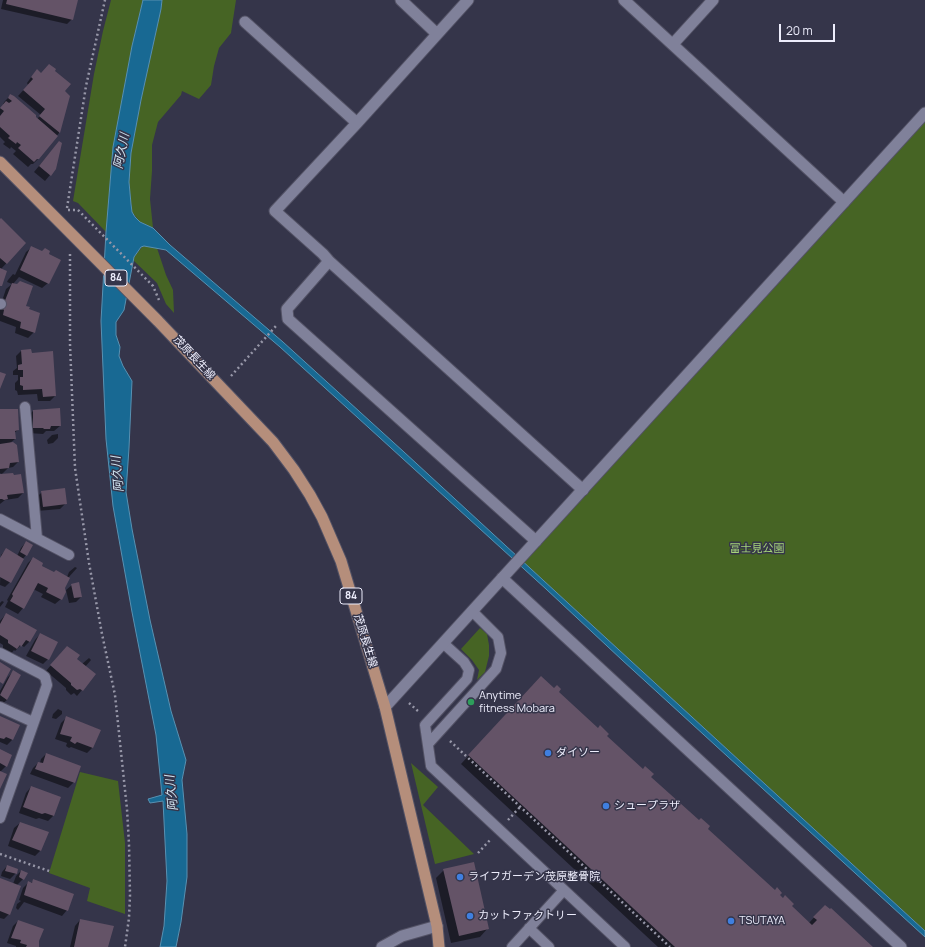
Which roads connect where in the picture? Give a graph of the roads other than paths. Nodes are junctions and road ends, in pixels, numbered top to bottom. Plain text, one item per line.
1 (401, 0) edge
2 (468, 0) edge
3 (624, 0) edge
4 (713, 0) edge
5 (245, 22) dead end
6 (438, 34) junction
7 (672, 44) junction
8 (925, 113) edge
9 (357, 123) junction
10 (0, 162) edge
11 (844, 202) junction
12 (329, 261) junction
13 (25, 407) dead end
14 (582, 490) junction
15 (0, 519) edge
16 (37, 538) junction
17 (536, 541) junction
18 (69, 555) dead end
19 (502, 578) junction
20 (472, 611) junction
21 (443, 643) junction
22 (0, 653) edge
23 (0, 707) edge
24 (385, 707) junction
25 (33, 722) junction
26 (428, 744) junction
27 (0, 818) edge
28 (564, 890) junction
29 (437, 926) junction
30 (529, 928) junction
31 (382, 947) edge
32 (439, 947) edge
33 (512, 947) edge
34 (549, 947) edge
35 (625, 947) edge
36 (901, 947) edge

1 - 6 street
2 - 6 street
3 - 7 street
4 - 7 street
5 - 9 street
6 - 9 street
7 - 11 street
8 - 11 street
9 - 12 street
10 - 24 main road, 茂原長生線 / 84
11 - 14 street
12 - 14 street
12 - 17 street
13 - 16 lane
14 - 17 street
15 - 16 lane
16 - 18 lane
17 - 19 street
19 - 20 street
19 - 36 street
20 - 21 street
20 - 26 lane
21 - 24 street
21 - 26 lane
22 - 25 lane
23 - 25 lane
24 - 29 main road, 茂原長生線 / 84
25 - 27 lane
26 - 28 lane
28 - 30 lane
28 - 35 lane
29 - 31 street
29 - 32 main road, 茂原長生線 / 84
30 - 33 lane
30 - 34 lane

